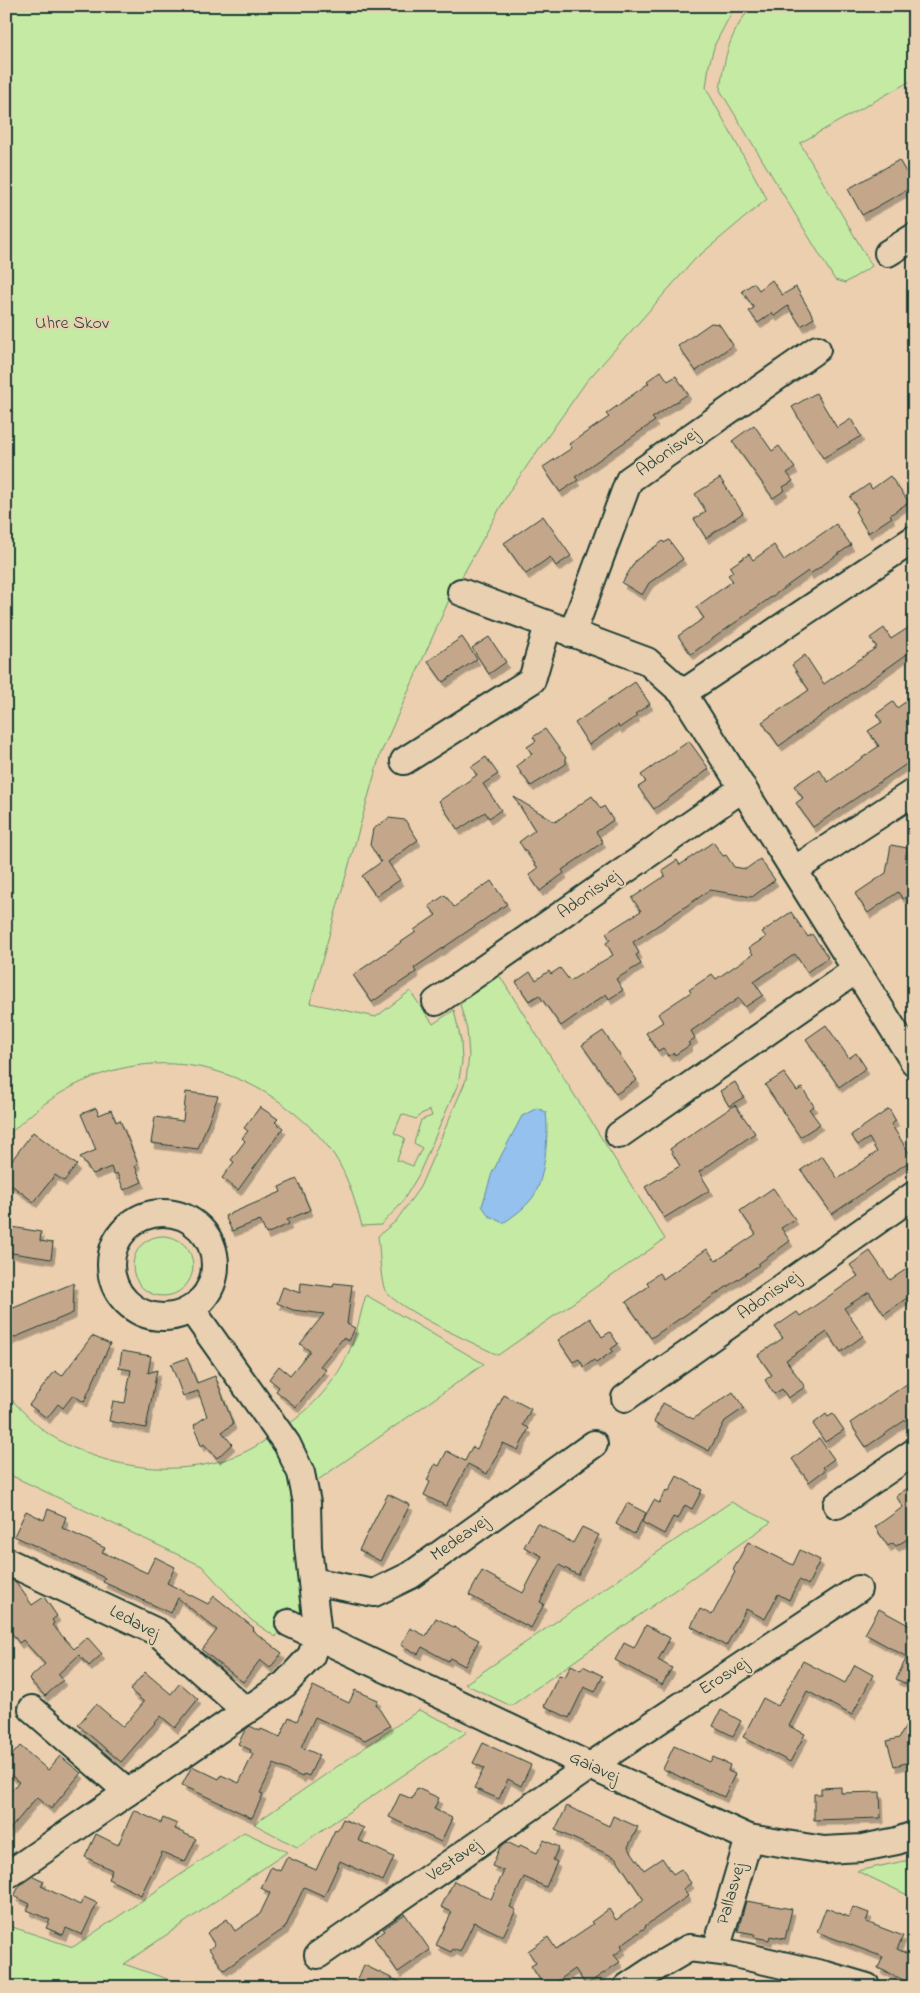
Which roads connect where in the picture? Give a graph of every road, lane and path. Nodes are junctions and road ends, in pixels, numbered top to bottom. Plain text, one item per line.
1 (914, 237) edge
2 (888, 253) dead end
3 (817, 349) dead end
4 (914, 539) edge
5 (461, 592) dead end
6 (560, 629) junction
7 (683, 693) junction
8 (404, 761) dead end
9 (742, 788) junction
10 (914, 792) edge
11 (794, 870) junction
12 (856, 970) junction
13 (436, 1002) dead end
14 (914, 1062) edge
15 (619, 1135) dead end
16 (914, 1195) edge
17 (192, 1310) junction
18 (625, 1398) dead end
19 (594, 1444) dead end
20 (914, 1452) edge
21 (837, 1505) dead end
22 (6, 1561) edge
23 (312, 1581) junction
24 (858, 1589) dead end
25 (289, 1623) dead end
26 (318, 1636) junction
27 (32, 1709) dead end
28 (246, 1711) junction
29 (590, 1766) junction
30 (128, 1792) junction
31 (914, 1835) edge
32 (749, 1838) junction
33 (7, 1874) edge
34 (716, 1950) junction
35 (318, 1955) dead end
36 (627, 1987) edge
37 (867, 1987) edge

1 - 2 street
3 - 6 street, Adonisvej
4 - 7 street
5 - 6 street
6 - 7 street
6 - 8 street, Adonisvej
7 - 9 street
9 - 11 street
9 - 13 street, Adonisvej
10 - 11 street
11 - 12 street
12 - 14 street
12 - 15 street
16 - 18 street, Adonisvej
17 - 17 street
17 - 23 street
19 - 23 street, Medeavej
20 - 21 street
22 - 28 street, Ledavej
23 - 26 street
24 - 29 street, Erosvej
25 - 26 street, Gaiavej
26 - 28 street
26 - 29 street, Gaiavej
27 - 30 street
28 - 30 street
29 - 32 street, Gaiavej
29 - 35 street, Vestavej
30 - 33 street
31 - 32 street, Gaiavej
32 - 34 street, Pallasvej
34 - 36 street, Pallasvej
34 - 37 street, Pallasvej

